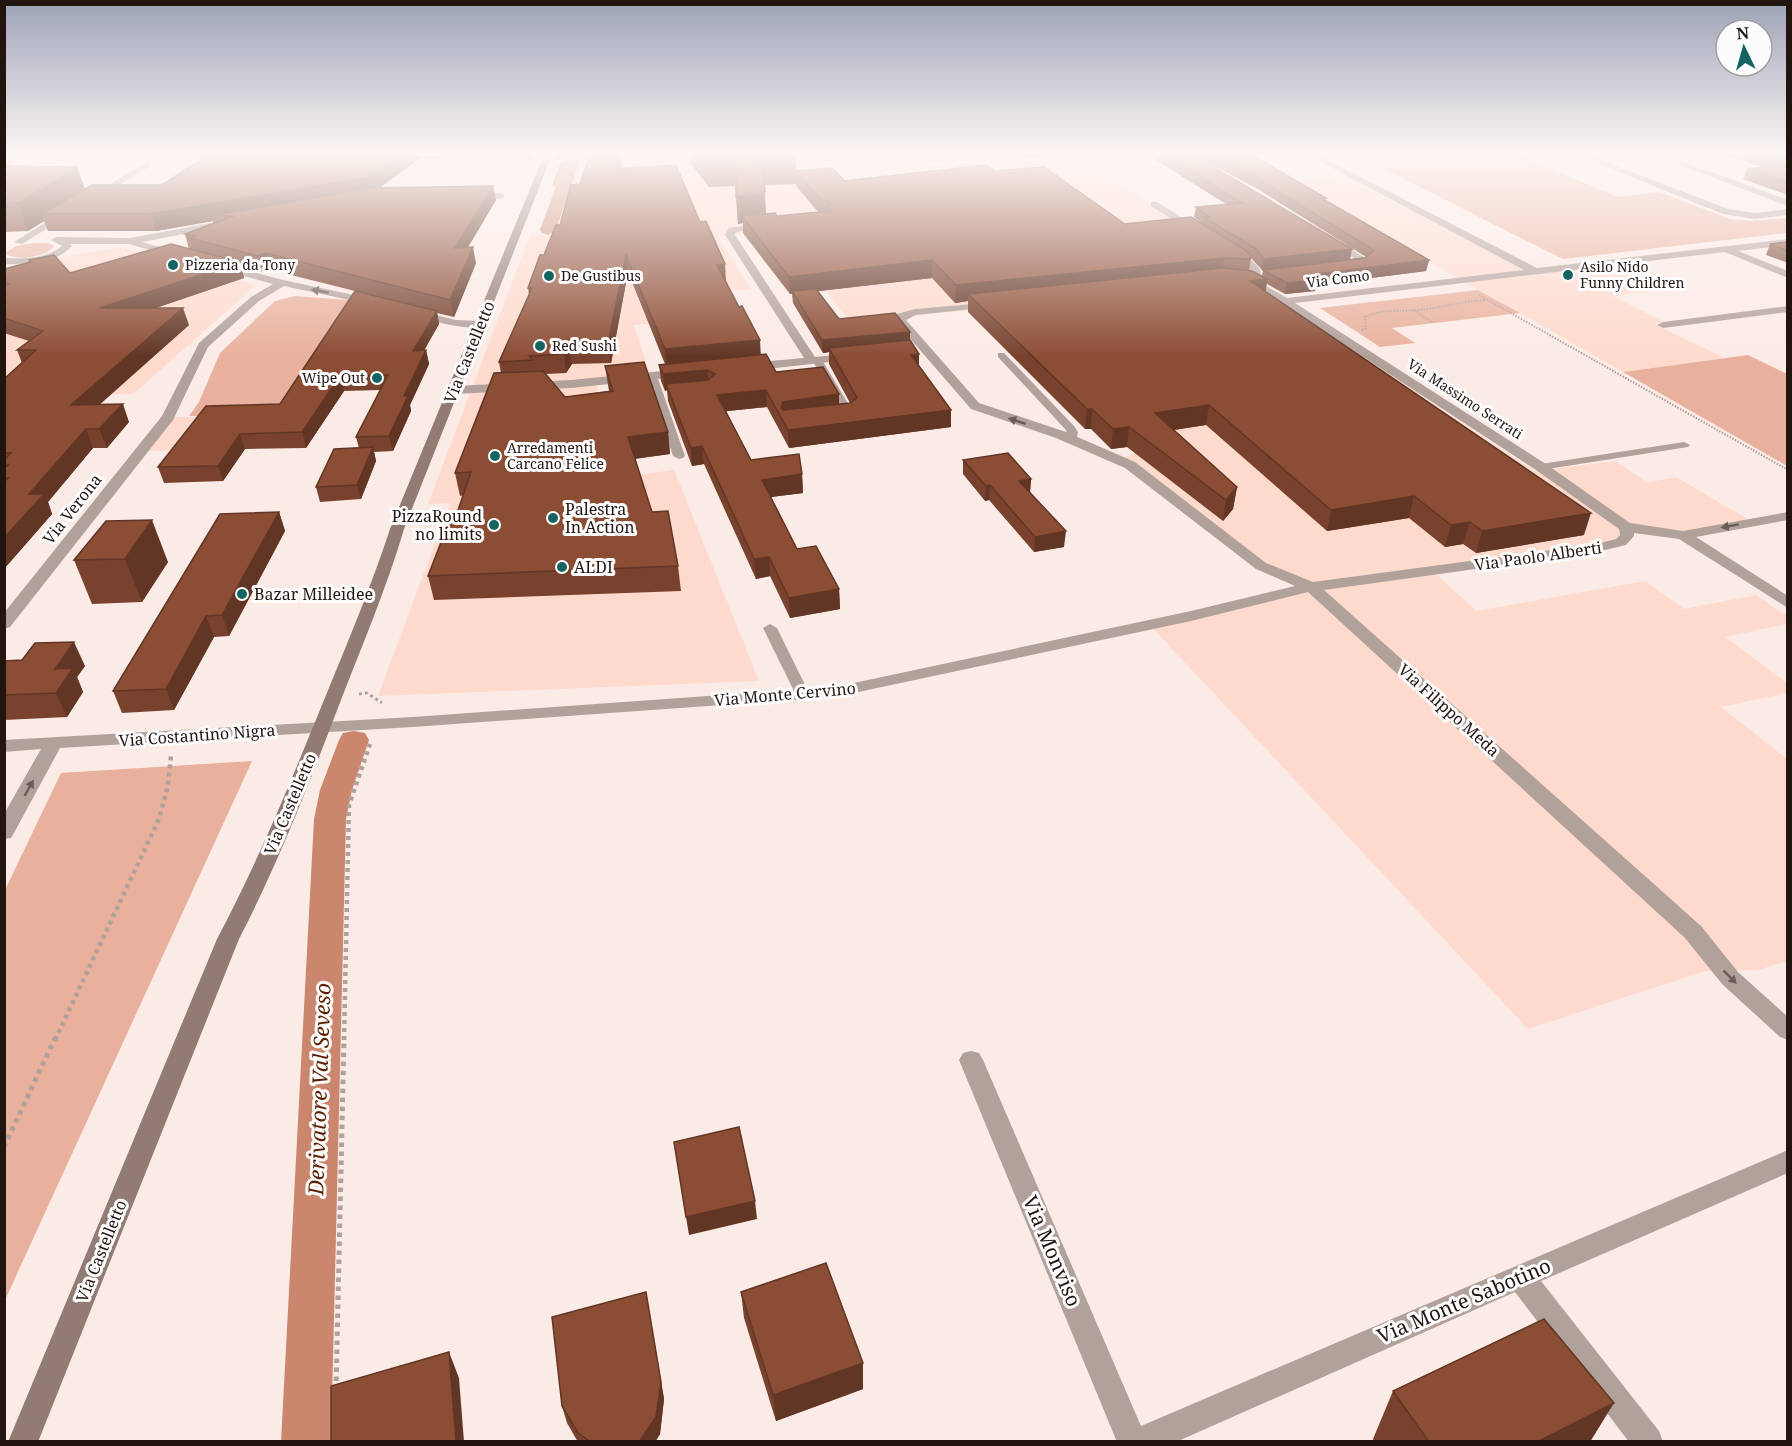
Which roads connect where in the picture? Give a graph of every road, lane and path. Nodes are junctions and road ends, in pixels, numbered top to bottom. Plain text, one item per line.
1 (51, 222) edge
2 (233, 222) edge
3 (521, 222) edge
4 (1183, 222) edge
5 (1440, 222) edge
6 (778, 224) edge
7 (42, 228) junction
8 (1201, 234) edge
9 (1323, 235) edge
10 (44, 240) junction
11 (59, 241) junction
12 (10, 242) edge
13 (1788, 242) edge
14 (134, 243) junction
15 (1220, 246) edge
16 (1727, 249) junction
17 (55, 254) junction
18 (192, 259) edge
19 (4, 261) edge
20 (203, 262) edge
21 (1342, 266) edge
22 (1534, 271) junction
23 (1788, 275) edge
24 (1259, 278) junction
25 (1231, 280) edge
26 (1452, 280) junction
27 (282, 283) junction
28 (1487, 300) junction
29 (1285, 301) junction
30 (1005, 302) edge
31 (1788, 309) edge
32 (480, 324) junction
33 (1663, 325) dead end
34 (1341, 335) junction
35 (1001, 355) dead end
36 (864, 356) edge
37 (815, 361) junction
38 (732, 369) edge
39 (698, 372) edge
40 (652, 376) junction
41 (454, 390) junction
42 (829, 417) edge
43 (1072, 440) junction
44 (1684, 445) dead end
45 (679, 456) dead end
46 (1541, 467) junction
47 (1788, 470) edge
48 (1788, 516) edge
49 (1626, 527) junction
50 (1683, 535) junction
51 (1311, 587) junction
52 (1788, 603) edge
53 (4, 624) edge
54 (770, 628) dead end
55 (802, 695) junction
56 (322, 727) junction
57 (173, 737) junction
58 (63, 742) junction
59 (4, 746) edge
60 (349, 805) dead end
61 (4, 833) edge
62 (1788, 1031) edge
63 (971, 1060) dead end
64 (4, 1147) edge
65 (1788, 1161) edge
66 (1521, 1278) junction
67 (335, 1394) edge
68 (23, 1442) edge
69 (1132, 1442) edge
70 (1140, 1442) edge
71 (1648, 1442) edge

1 - 7 street
2 - 14 street
3 - 32 main road, Via Castelletto
4 - 8 street
5 - 22 street
6 - 37 street
7 - 10 street
7 - 12 street
7 - 12 street
9 - 21 street
10 - 11 street
10 - 12 street
11 - 14 street
11 - 17 street
13 - 16 street, Via Como
14 - 17 street
14 - 18 street
15 - 24 street
16 - 22 street, Via Como
16 - 23 street
17 - 19 street
20 - 27 street
22 - 26 street, Via Como
24 - 25 street, Via Como
24 - 29 street, Via Como
26 - 28 path
26 - 29 street, Via Como
32 -> 27 street
27 - 53 street, Via Verona
28 - 34 path
28 - 47 path
29 - 34 street, Via Massimo Serrati
43 -> 30 street, Via Filippo Meda
31 - 33 street
32 - 41 main road, Via Castelletto
34 - 46 street, Via Massimo Serrati
35 - 43 lane
36 - 37 street
37 - 38 street
37 - 42 lane
39 - 40 street
40 - 41 street
40 - 45 lane
41 - 56 main road, Via Castelletto
43 - 51 street, Via Filippo Meda
44 - 46 lane
46 - 49 street, Via Massimo Serrati
48 -> 50 street
49 - 50 street
49 - 51 street, Via Paolo Alberti
50 - 52 street
51 - 55 street, Via Monte Cervino
51 -> 62 street, Via Filippo Meda
54 - 55 lane
55 - 56 street, Via Monte Cervino
56 - 57 street, Via Costantino Nigra
56 - 68 main road, Via Castelletto
57 - 58 street, Via Costantino Nigra
57 - 64 path
58 - 59 street, Via Costantino Nigra
61 -> 58 street
60 - 67 path
63 - 69 street, Via Monviso
65 - 66 street, Via Monte Sabotino
66 - 70 street, Via Monte Sabotino
66 - 71 street

